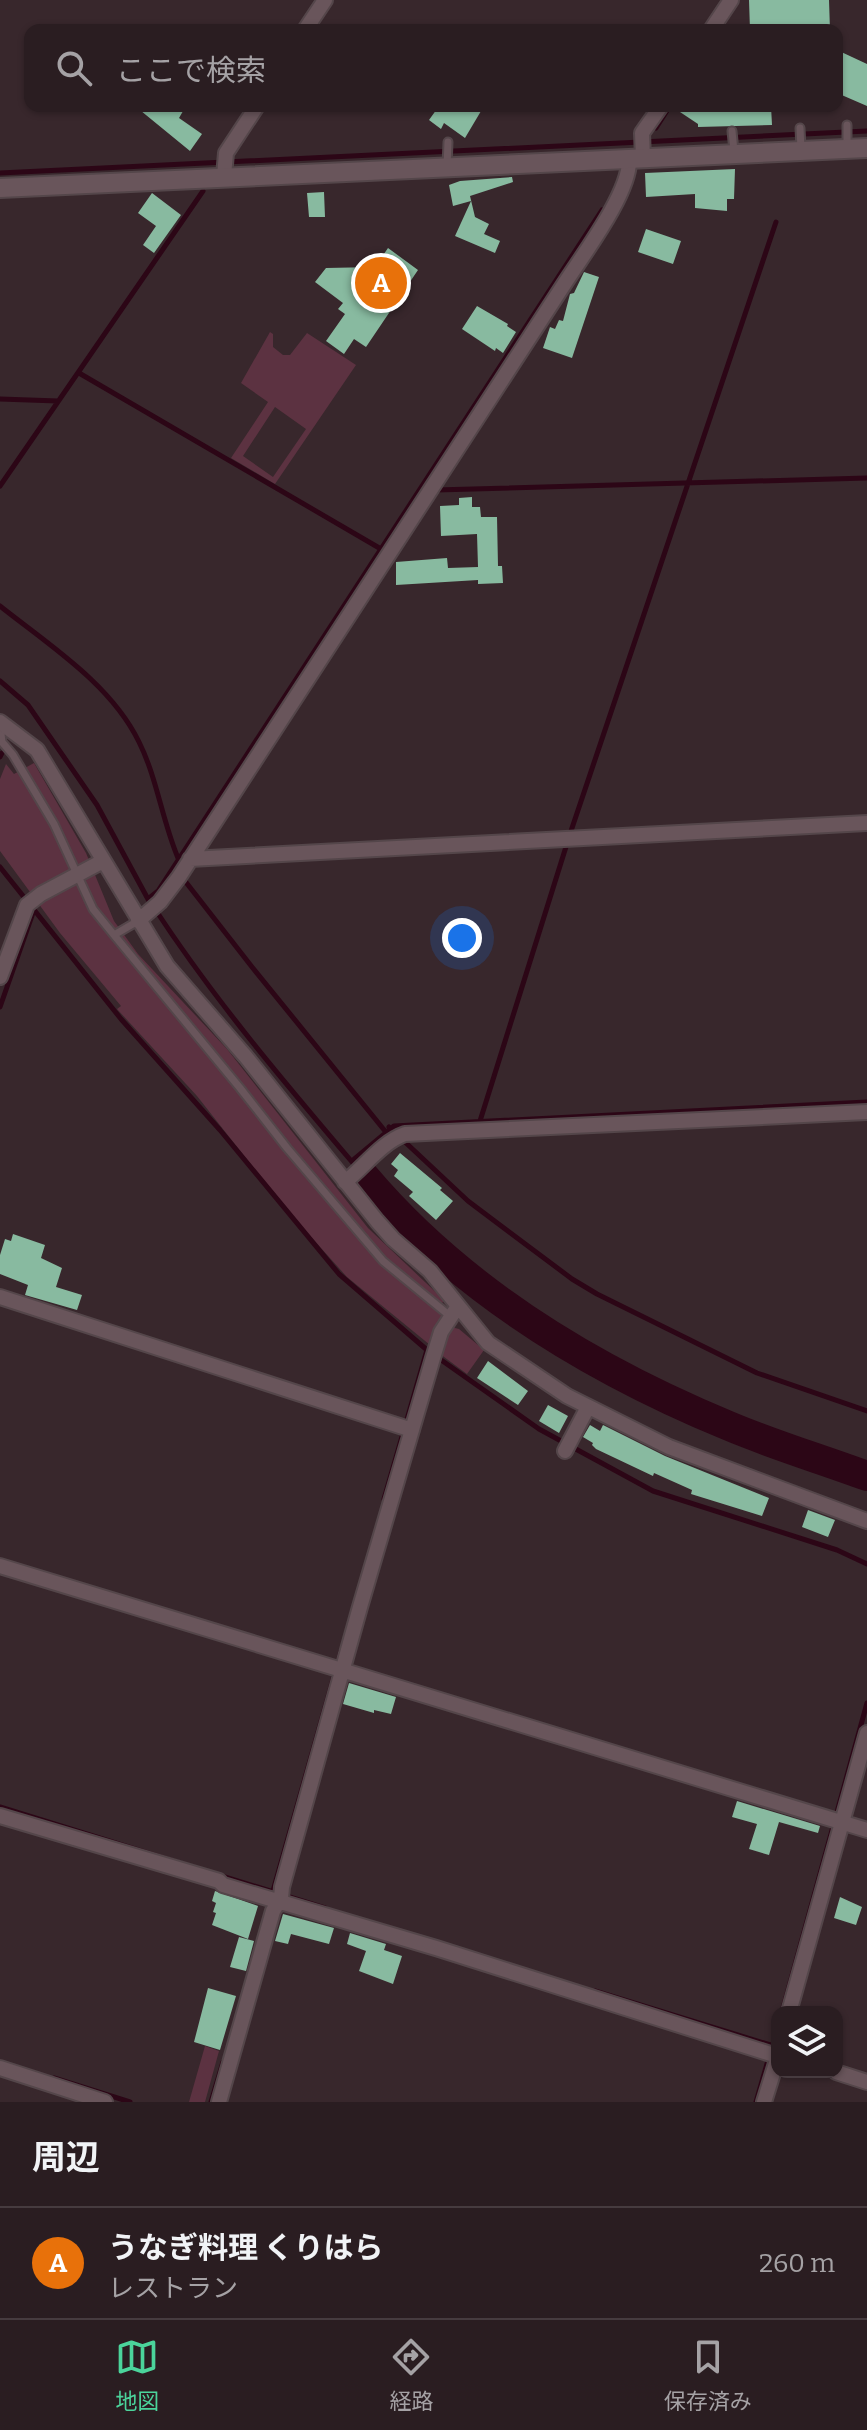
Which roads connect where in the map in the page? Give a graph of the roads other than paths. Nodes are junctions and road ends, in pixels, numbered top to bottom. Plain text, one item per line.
1 (325, 0) edge
2 (731, 0) edge
3 (309, 24) edge
4 (715, 24) edge
5 (254, 112) edge
6 (657, 112) edge
7 (847, 126) dead end
8 (800, 129) dead end
9 (448, 144) dead end
10 (847, 145) junction
11 (801, 147) junction
12 (867, 148) edge
13 (640, 151) junction
14 (447, 163) junction
15 (224, 167) junction
16 (0, 188) edge
17 (3, 723) edge
18 (867, 823) edge
19 (190, 859) junction
20 (103, 861) junction
21 (76, 876) junction
22 (142, 918) junction
23 (114, 935) junction
24 (0, 977) edge
25 (867, 1112) edge
26 (355, 1174) junction
27 (0, 1297) edge
28 (454, 1311) junction
29 (588, 1407) junction
30 (407, 1428) junction
31 (567, 1447) dead end
32 (867, 1521) edge
33 (0, 1566) edge
34 (337, 1670) junction
35 (867, 1733) edge
36 (0, 1816) edge
37 (837, 1821) junction
38 (867, 1830) edge
39 (277, 1898) junction
40 (791, 2006) edge
41 (771, 2055) edge
42 (0, 2068) edge
43 (771, 2070) edge
44 (843, 2074) edge
45 (867, 2082) edge
46 (105, 2102) edge
47 (219, 2102) edge
48 (764, 2102) edge

1 - 3 street
2 - 4 street
5 - 15 street
6 - 13 street
7 - 10 lane
8 - 11 lane
9 - 14 lane
10 - 11 street
10 - 12 street
11 - 13 street
13 - 14 street
13 - 19 street
14 - 15 street
15 - 16 street
17 - 20 street
17 - 21 lane
18 - 19 street
19 - 22 street
20 - 21 street
20 - 22 street
21 - 23 lane
21 - 24 street
22 - 23 lane
22 - 26 street
23 - 28 lane
25 - 26 street
26 - 28 street
27 - 30 street
28 - 29 street
28 - 30 street
29 - 31 street
29 - 32 street
30 - 34 street
33 - 34 street
34 - 37 street
34 - 39 street
35 - 37 street
36 - 39 street
37 - 38 street
37 - 40 street
39 - 41 street
39 - 47 street
42 - 46 street
43 - 48 street
44 - 45 street

